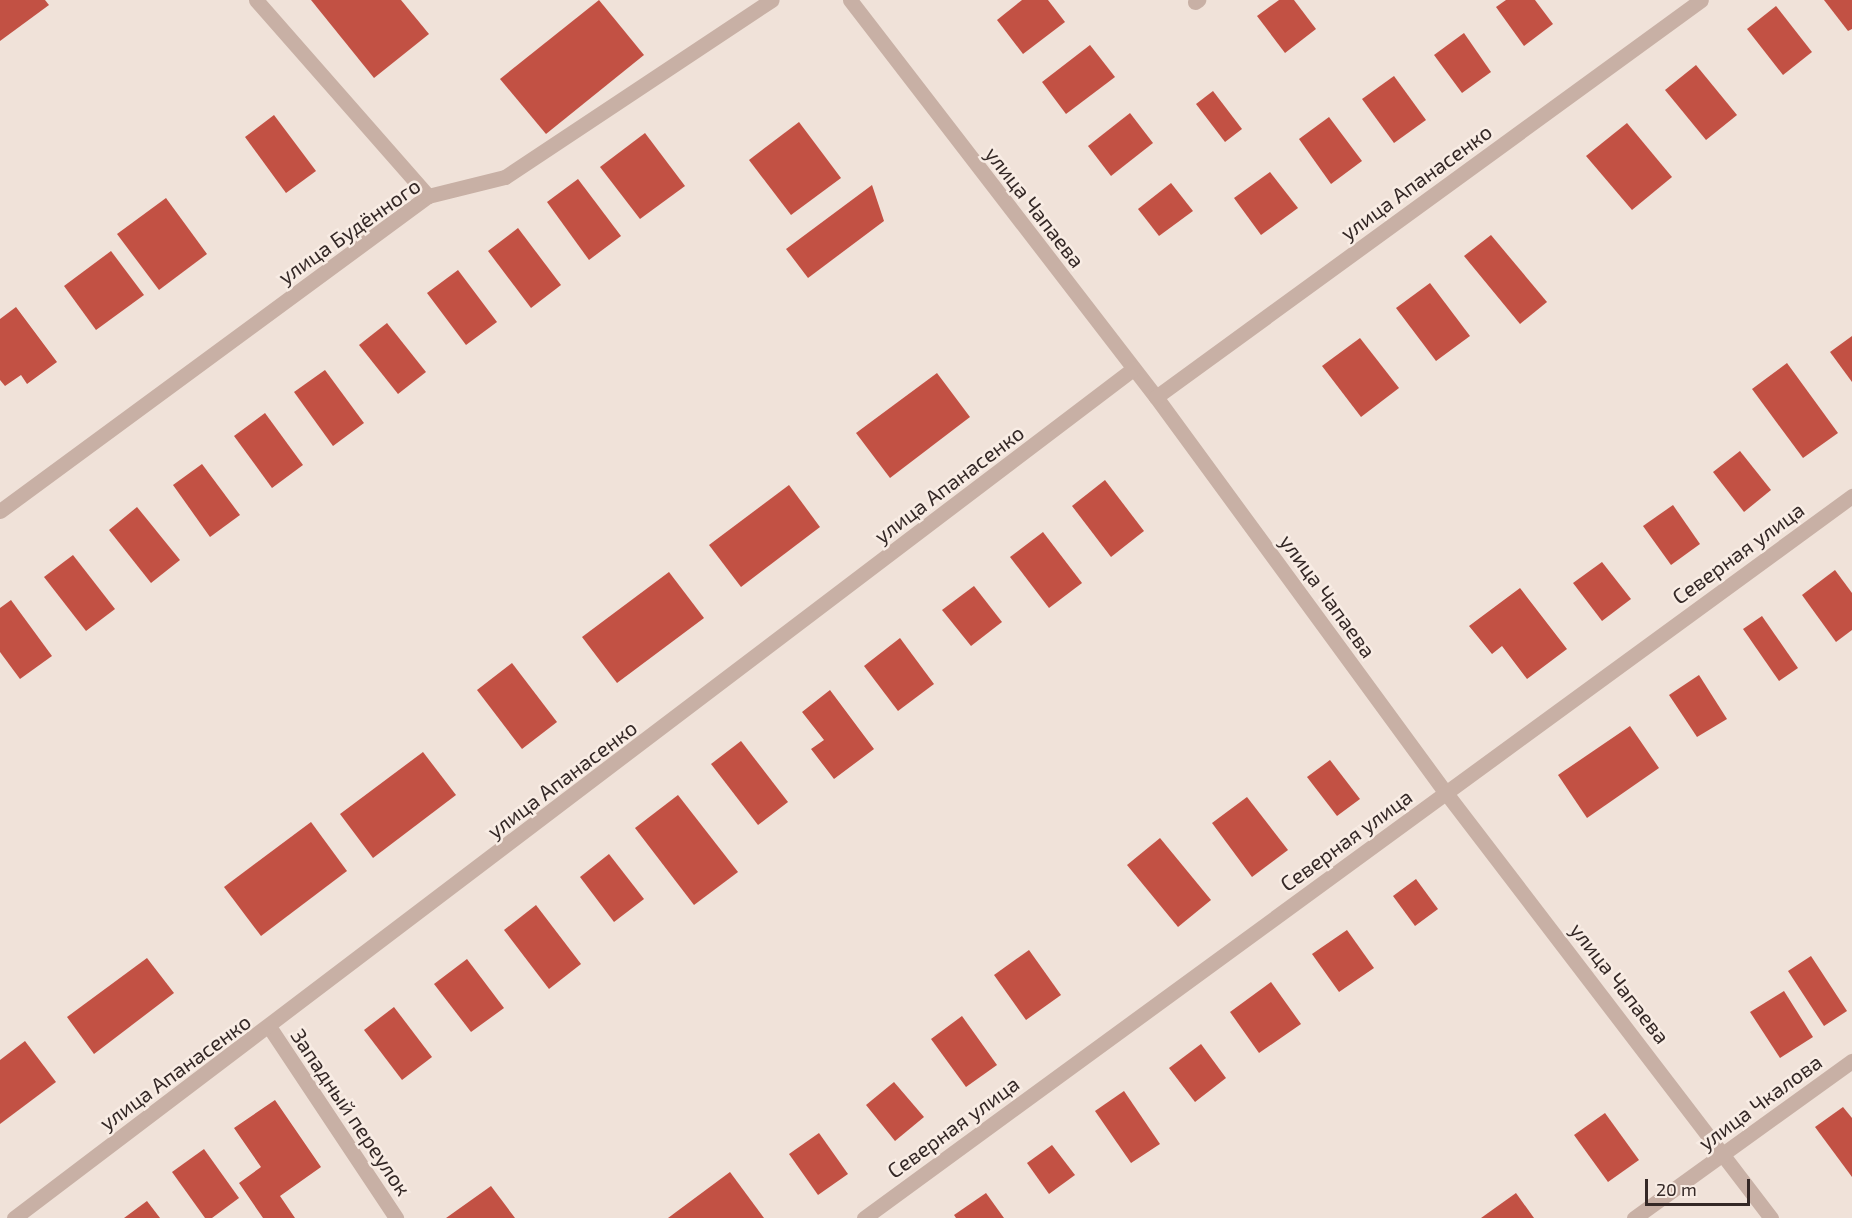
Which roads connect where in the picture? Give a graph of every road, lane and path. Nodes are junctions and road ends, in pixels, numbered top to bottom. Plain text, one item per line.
1 (256, 0) edge
2 (771, 0) edge
3 (850, 0) edge
4 (1701, 0) edge
5 (428, 196) junction
6 (1133, 369) junction
7 (1156, 398) junction
8 (1852, 496) edge
9 (0, 511) edge
10 (1446, 793) junction
11 (270, 1028) junction
12 (1852, 1061) edge
13 (1725, 1153) junction
14 (14, 1218) edge
15 (396, 1218) edge
16 (864, 1218) edge
17 (1634, 1218) edge
18 (1770, 1218) edge

1 - 5 street
2 - 5 street, улица Будённого
3 - 6 street, улица Чапаева
4 - 7 street, улица Апанасенко
5 - 9 street, улица Будённого
6 - 7 street, улица Чапаева
6 - 11 street, улица Апанасенко
7 - 10 street, улица Чапаева
8 - 10 street, Северная улица
10 - 13 street, улица Чапаева
10 - 16 street, Северная улица
11 - 14 street, улица Апанасенко
11 - 15 street, Западный переулок
12 - 13 street, улица Чкалова
13 - 17 street, улица Чкалова
13 - 18 street, улица Чапаева

